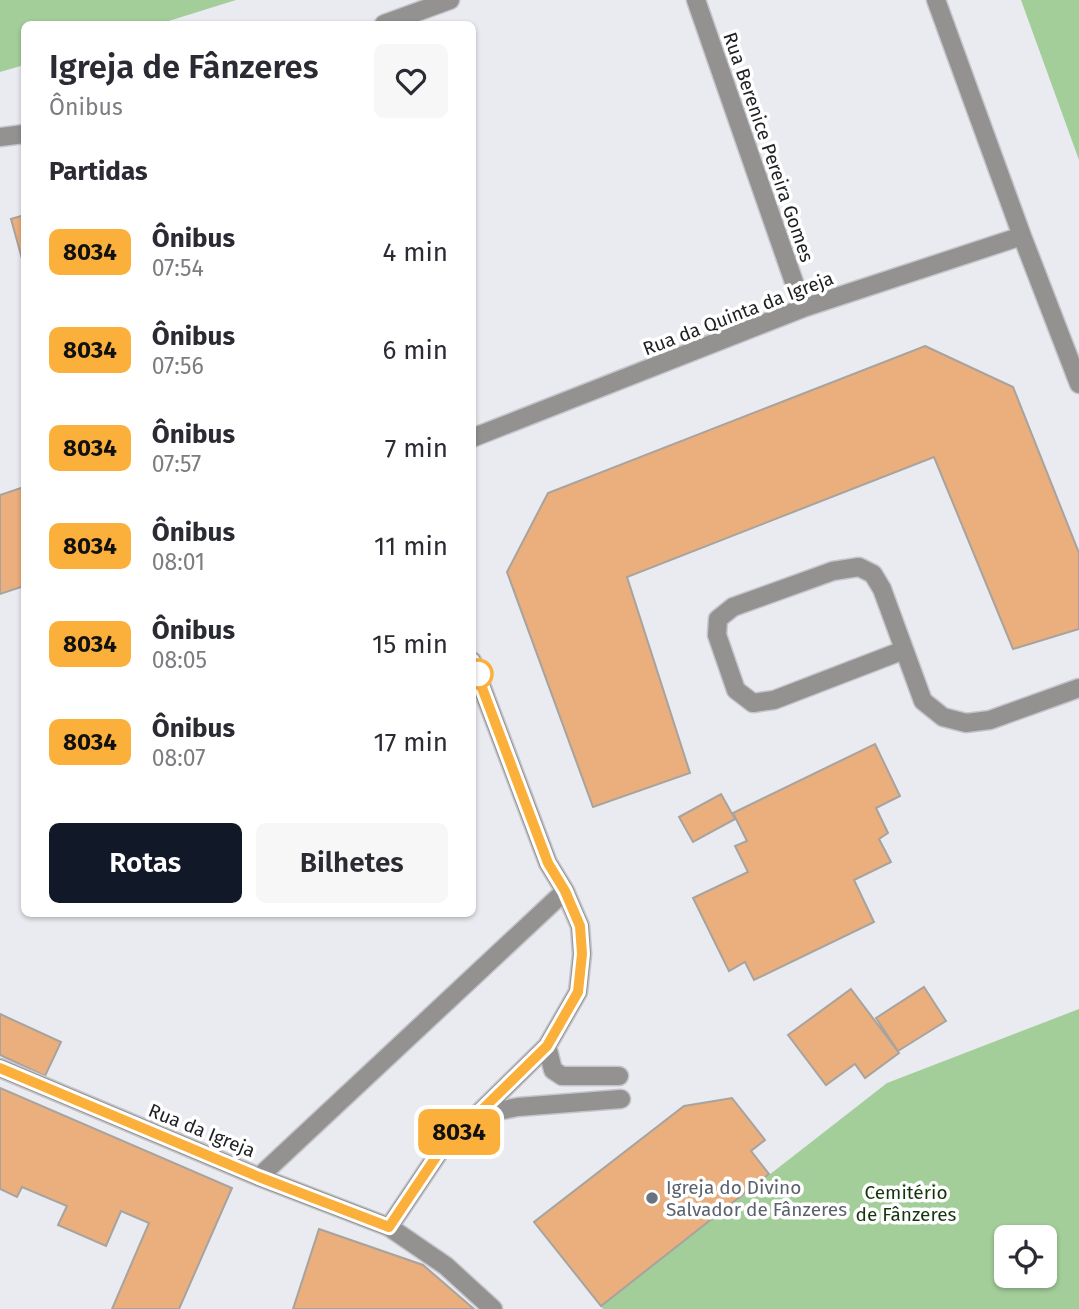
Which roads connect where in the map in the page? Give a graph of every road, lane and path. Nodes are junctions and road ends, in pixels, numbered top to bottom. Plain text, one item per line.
1 (450, 0) edge
2 (696, 0) edge
3 (936, 0) edge
4 (392, 21) edge
5 (21, 134) edge
6 (0, 137) edge
7 (1022, 236) junction
8 (803, 308) junction
9 (1079, 384) edge
10 (476, 436) edge
11 (904, 650) junction
12 (476, 672) edge
13 (1079, 688) edge
14 (565, 891) junction
15 (547, 1046) junction
16 (0, 1068) edge
17 (619, 1076) dead end
18 (621, 1099) dead end
19 (477, 1115) junction
20 (259, 1177) junction
21 (389, 1227) junction
22 (492, 1309) edge

1 - 4 street
2 - 8 street, Rua Berenice Pereira Gomes
3 - 7 street
5 - 6 street
7 - 8 street, Rua da Quinta da Igreja
7 - 9 street
8 - 10 street, Rua da Quinta da Igreja
11 - 11 street
11 - 13 street
12 - 14 street
14 - 15 street
14 - 20 street
15 - 17 street
15 - 19 street
16 - 20 street, Rua da Igreja
18 - 19 street
19 - 21 street
20 - 21 street, Rua da Igreja
21 - 22 street, Rua da Igreja

